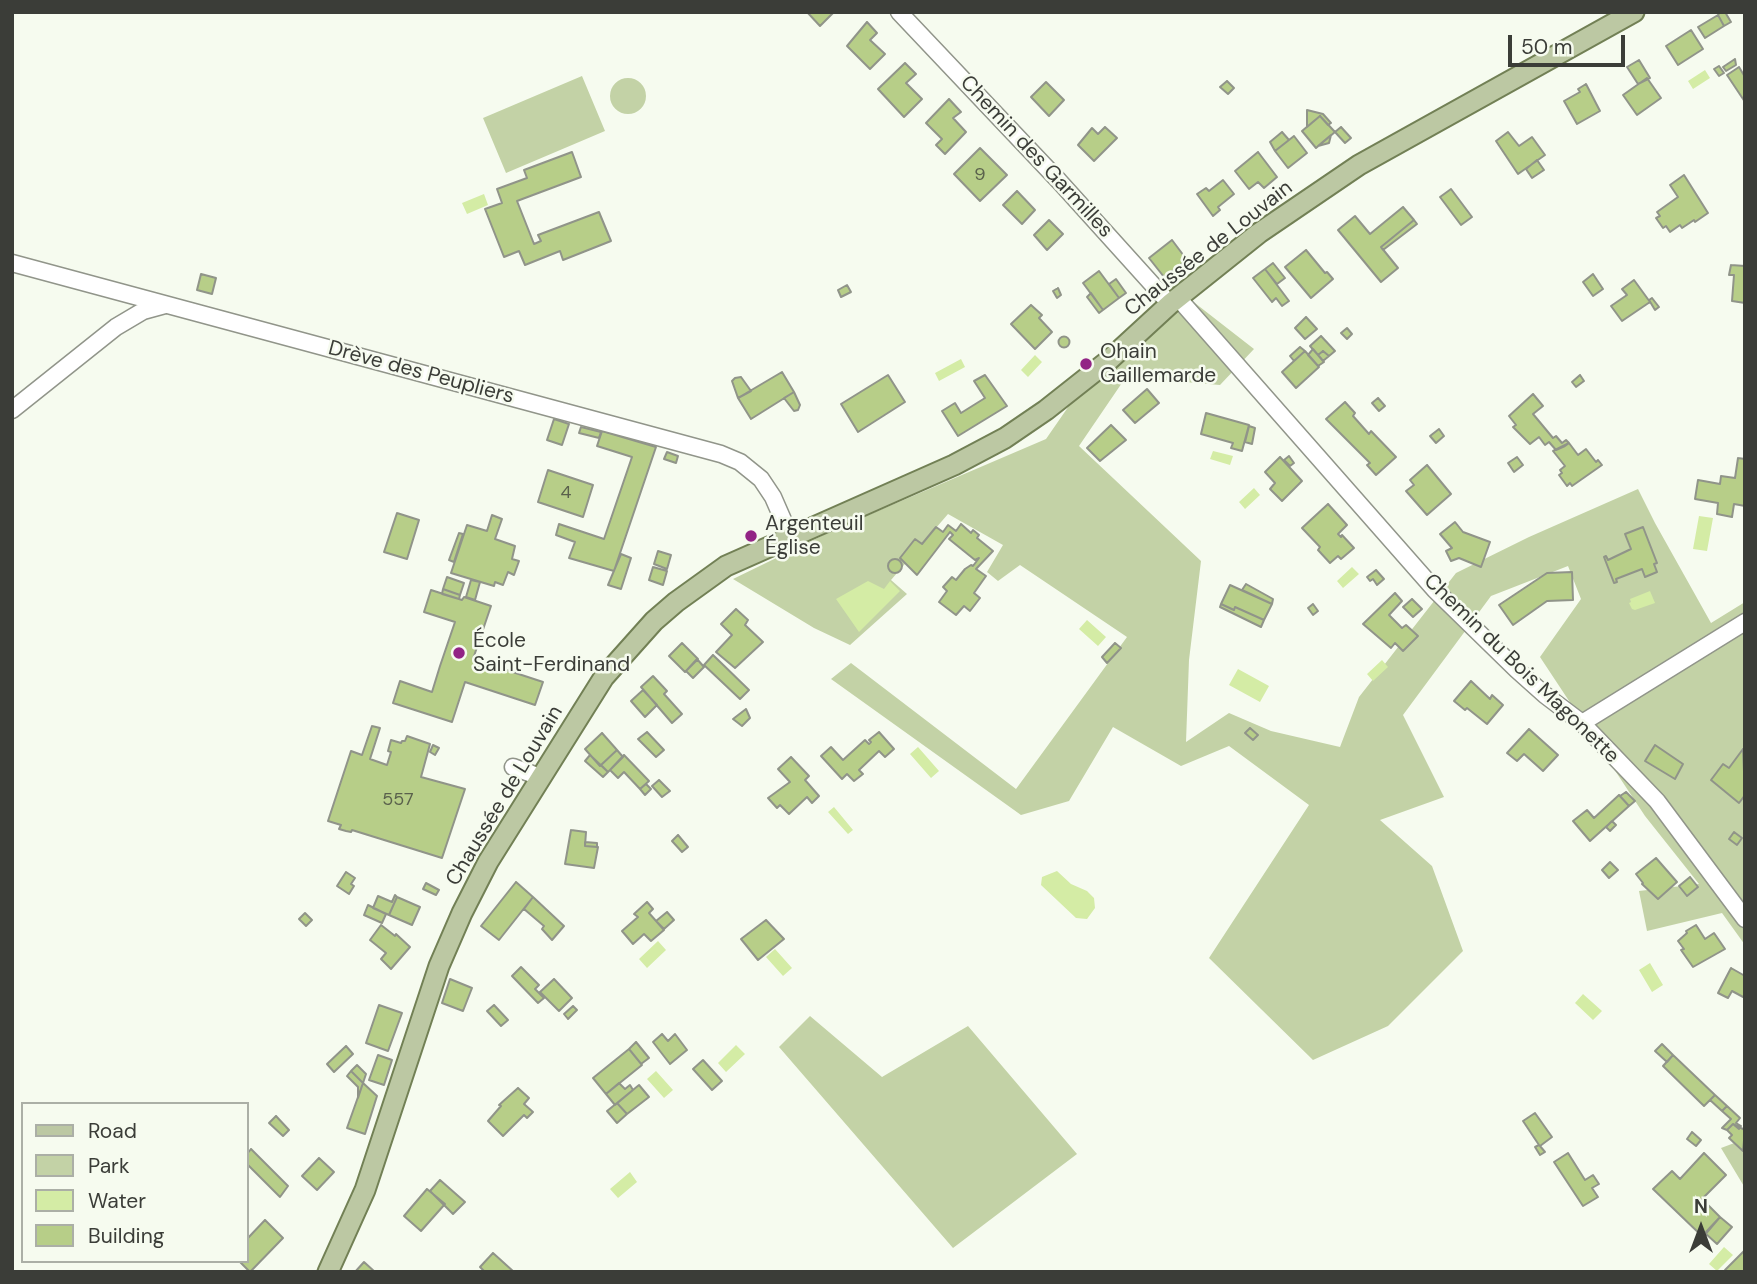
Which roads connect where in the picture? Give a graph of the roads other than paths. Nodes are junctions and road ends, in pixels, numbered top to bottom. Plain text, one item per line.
1 (899, 12) edge
2 (1634, 12) edge
3 (12, 263) edge
4 (1174, 301) junction
5 (168, 304) junction
6 (12, 410) edge
7 (790, 537) junction
8 (1745, 622) edge
9 (1582, 723) junction
10 (513, 767) dead end
11 (540, 778) junction
12 (1745, 919) edge
13 (328, 1272) edge

1 - 4 street, Chemin des Garmilles
2 - 4 main road, Chaussée de Louvain
3 - 5 street, Drève des Peupliers
4 - 7 main road, Chaussée de Louvain
4 - 9 street, Chemin du Bois Magonette
5 - 6 street
5 - 7 street, Drève des Peupliers
7 - 11 main road, Chaussée de Louvain
8 - 9 street
9 - 12 street, Chemin du Bois Magonette
10 - 11 street
11 - 13 main road, Chaussée de Louvain

